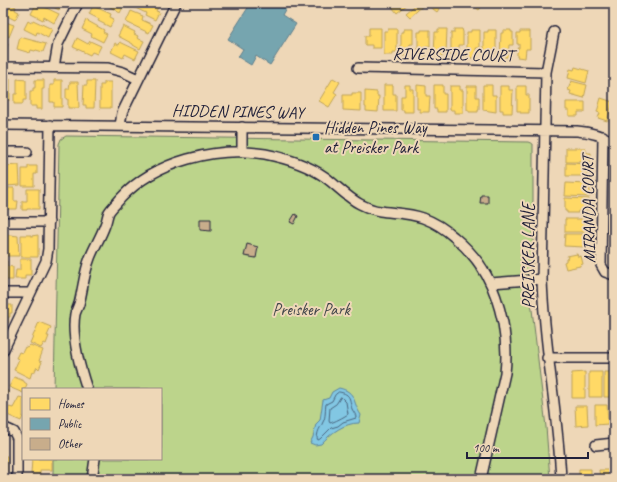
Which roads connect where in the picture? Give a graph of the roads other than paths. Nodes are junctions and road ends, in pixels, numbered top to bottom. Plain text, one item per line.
1 (78, 3) edge
2 (176, 3) edge
3 (554, 32) dead end
4 (3, 67) edge
5 (54, 67) junction
6 (358, 68) dead end
7 (546, 72) junction
8 (138, 79) junction
9 (3, 125) edge
10 (50, 125) junction
11 (120, 126) junction
12 (242, 127) junction
13 (545, 131) junction
14 (603, 136) junction
15 (614, 142) edge
16 (3, 152) edge
17 (27, 152) dead end
18 (242, 152) junction
19 (3, 222) edge
20 (49, 222) junction
21 (614, 275) edge
22 (542, 279) junction
23 (491, 283) junction
24 (3, 293) edge
25 (30, 293) junction
26 (3, 351) edge
27 (547, 358) junction
28 (614, 358) edge
29 (87, 388) edge
30 (3, 427) edge
31 (614, 443) edge
32 (596, 445) dead end
33 (95, 460) edge
34 (17, 479) edge
35 (92, 479) edge
36 (481, 479) edge
37 (561, 479) edge

1 - 5 street
2 - 8 street
3 - 7 street, PREISKER LANE
4 - 5 street
5 - 8 street
6 - 7 street, RIVERSIDE COURT
7 - 13 street, PREISKER LANE
8 - 11 street
9 - 10 street, HIDDEN PINES WAY
10 - 11 street, HIDDEN PINES WAY
10 - 20 street
11 - 12 street, HIDDEN PINES WAY
12 - 13 street, HIDDEN PINES WAY
12 - 18 street
13 - 14 street, HIDDEN PINES WAY
13 - 22 street, PREISKER LANE
14 - 15 street, HIDDEN PINES WAY
14 - 21 street, MIRANDA COURT
16 - 17 street
18 - 23 street
18 - 29 street
19 - 20 street
20 - 25 street
22 - 23 street
22 - 27 street, PREISKER LANE
23 - 36 street
24 - 25 street
25 - 26 street
27 - 28 street
27 - 37 street, PREISKER LANE
30 - 34 street
31 - 32 street
33 - 35 street

